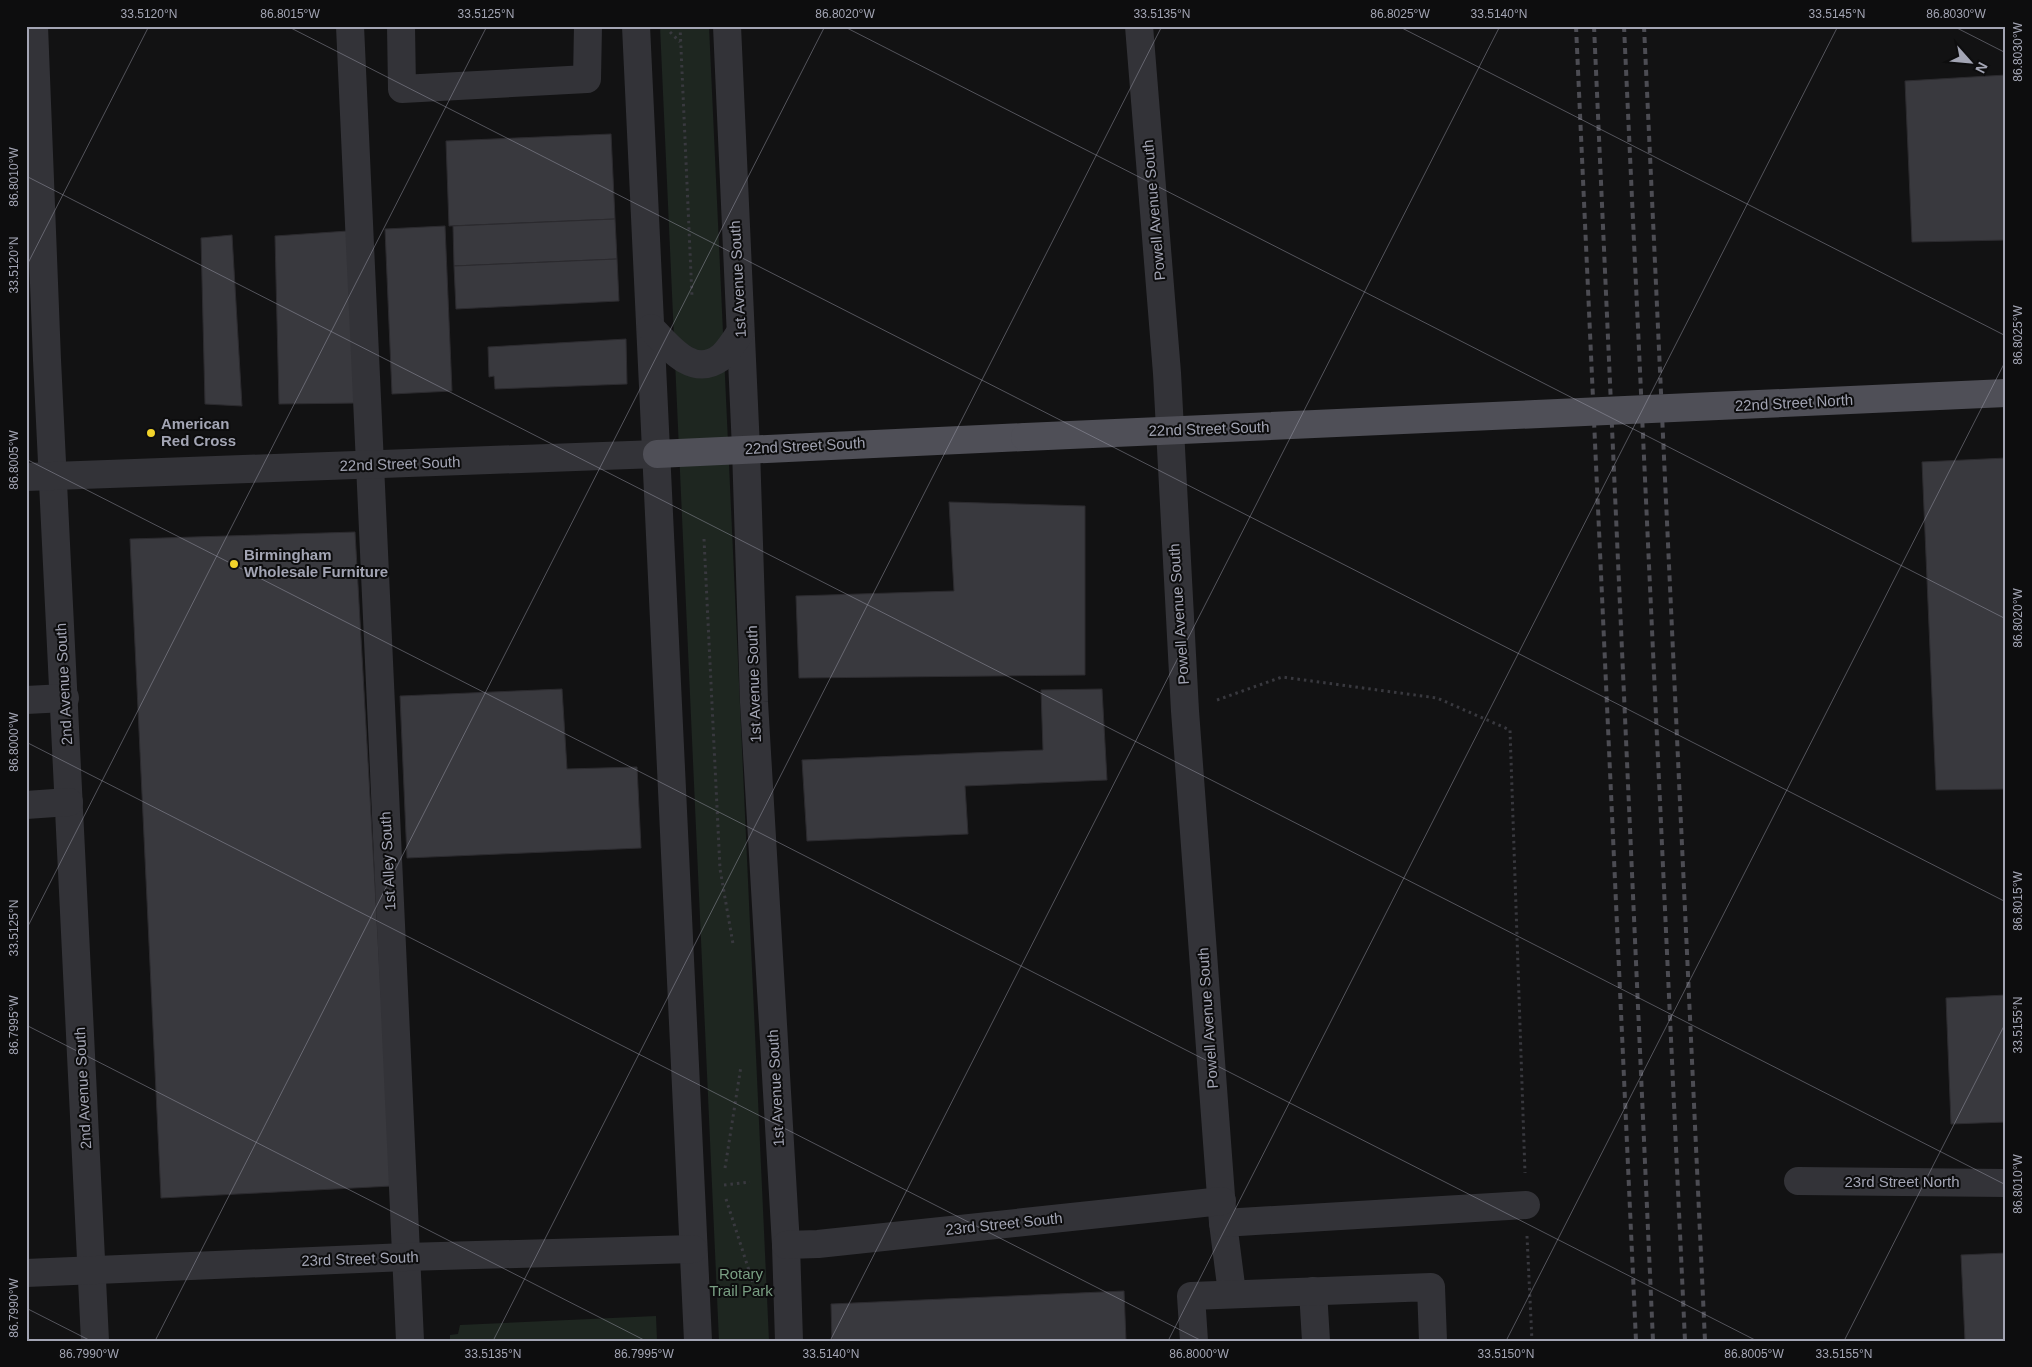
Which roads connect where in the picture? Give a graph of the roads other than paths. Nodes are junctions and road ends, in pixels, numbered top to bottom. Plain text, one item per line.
1 (34, 26) edge
2 (350, 26) edge
3 (401, 26) edge
4 (588, 26) edge
5 (636, 26) edge
6 (727, 26) edge
7 (1139, 26) edge
8 (651, 328) junction
9 (740, 333) junction
10 (2006, 393) edge
11 (1583, 413) joint
12 (746, 449) junction
13 (657, 454) junction
14 (370, 465) junction
15 (54, 476) junction
16 (26, 477) edge
17 (65, 698) junction
18 (26, 700) edge
19 (70, 802) junction
20 (26, 805) edge
21 (1798, 1181) dead end
22 (2006, 1183) edge
23 (1526, 1205) road end
24 (1222, 1212) junction
25 (786, 1245) junction
26 (694, 1249) junction
27 (406, 1257) junction
28 (92, 1270) junction
29 (26, 1272) edge
30 (1314, 1291) junction
31 (1232, 1293) junction
32 (95, 1341) edge
33 (410, 1341) edge
34 (698, 1341) edge
35 (789, 1341) edge
36 (1194, 1341) edge
37 (1316, 1341) edge
38 (1433, 1341) edge

1 - 15 street, 2nd Avenue South
2 - 14 street, 1st Alley South
3 - 4 street
5 - 8 street
6 - 9 street, 1st Avenue South
7 - 24 street, Powell Avenue South
8 - 9 street
8 - 13 street
9 - 12 street, 1st Avenue South
10 - 11 main road, 22nd Street North, bridge
11 - 12 main road, 22nd Street South, bridge
12 - 13 main road, 22nd Street South
12 - 25 street, 1st Avenue South
13 - 14 street, 22nd Street South
13 - 26 street
14 - 15 street, 22nd Street South
14 - 27 street, 1st Alley South
15 - 16 street, 22nd Street South
15 - 17 street, 2nd Avenue South
17 - 18 street
17 - 19 street, 2nd Avenue South
19 - 20 street
19 - 28 street, 2nd Avenue South
21 - 22 street, 23rd Street North
23 - 24 street, 23rd Street South
24 - 25 street, 23rd Street South
24 - 31 street, Powell Avenue South
25 - 35 street, 1st Avenue South
26 - 27 street, 23rd Street South
26 - 34 street
27 - 28 street, 23rd Street South
27 - 33 street, 1st Alley South
28 - 29 street, 23rd Street South
28 - 32 street, 2nd Avenue South
30 - 31 street
30 - 37 street
30 - 38 street
31 - 36 street

